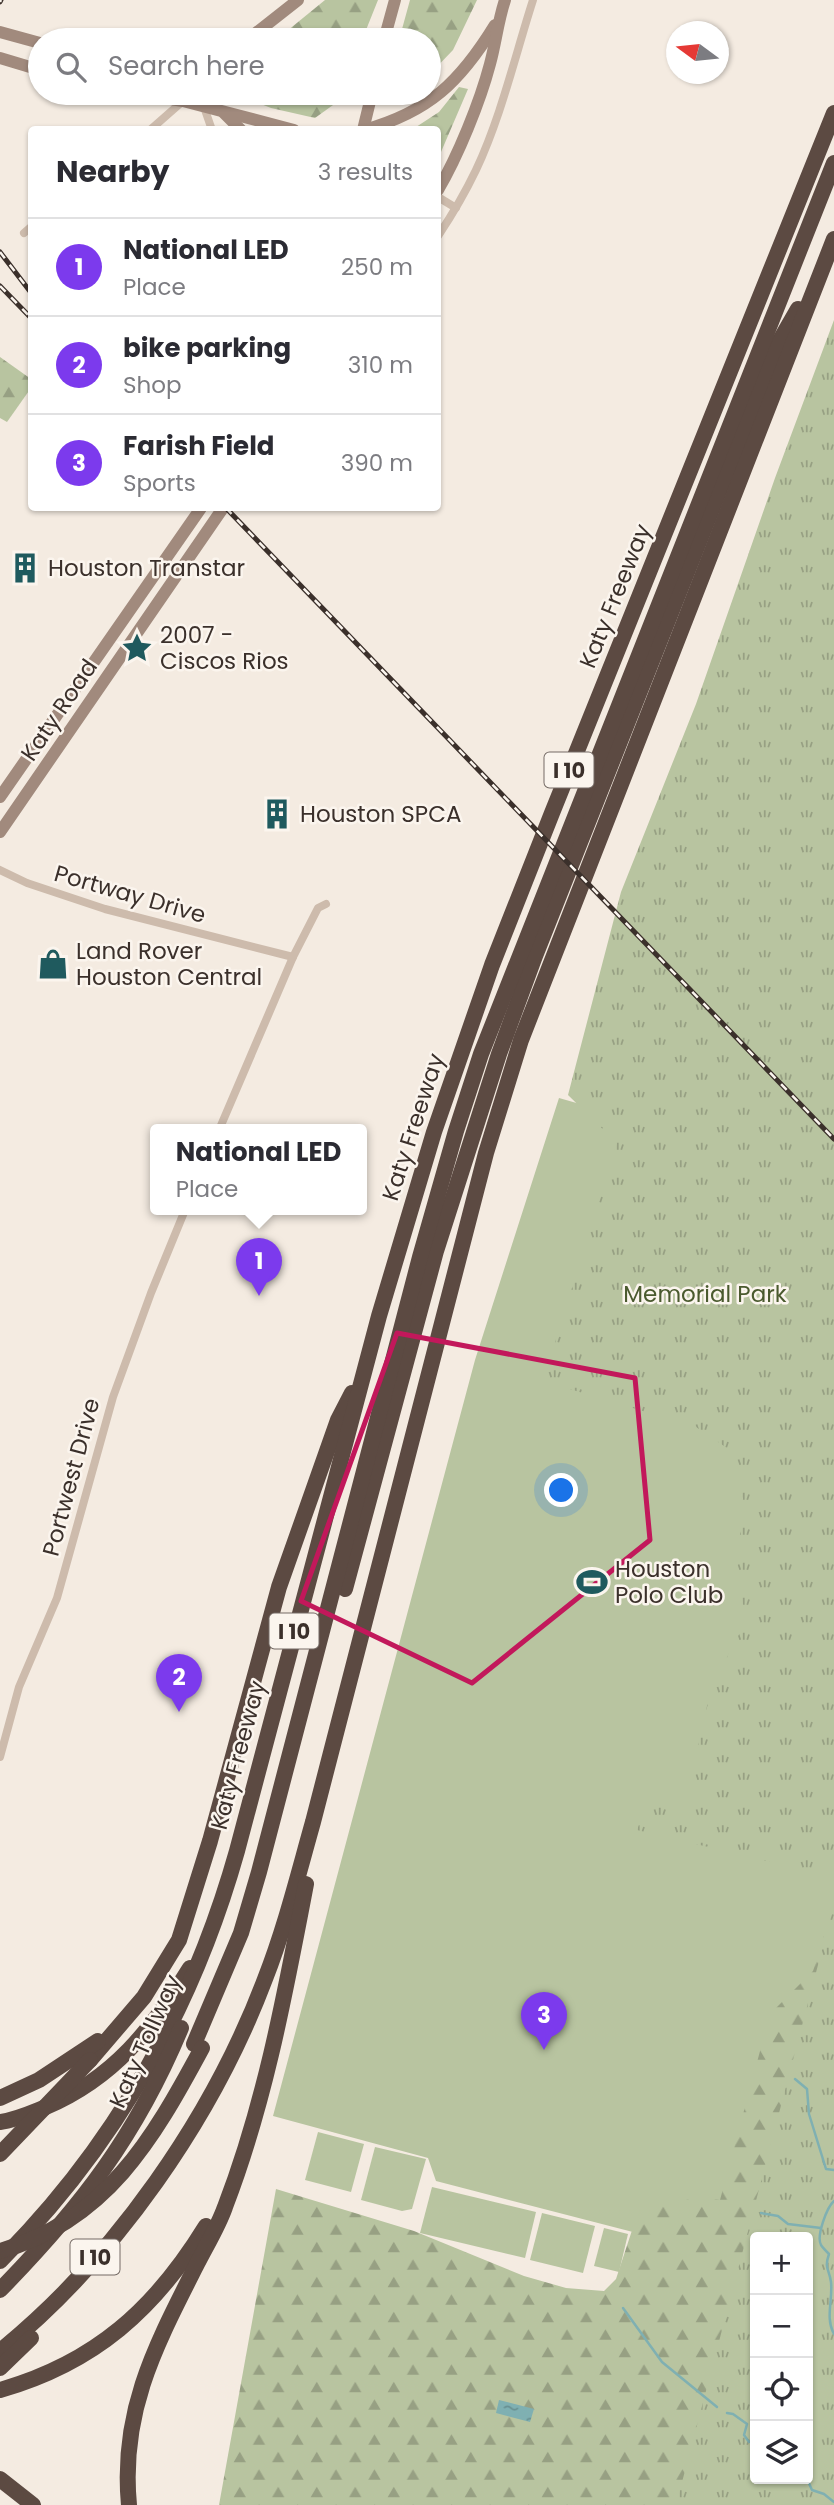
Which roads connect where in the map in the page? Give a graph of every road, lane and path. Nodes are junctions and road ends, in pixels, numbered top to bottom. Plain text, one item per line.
1 (395, 0) edge
2 (505, 0) edge
3 (533, 0) edge
4 (294, 4) edge
5 (499, 19) junction
6 (263, 28) edge
7 (387, 28) edge
8 (0, 32) edge
9 (28, 40) edge
10 (0, 58) edge
11 (28, 66) edge
12 (441, 91) edge
13 (176, 105) edge
14 (200, 105) edge
15 (369, 105) edge
16 (422, 105) edge
17 (204, 107) junction
18 (224, 112) junction
19 (834, 113) edge
20 (154, 126) edge
21 (211, 126) edge
22 (235, 126) edge
23 (278, 126) edge
24 (365, 126) edge
25 (375, 126) edge
26 (834, 163) edge
27 (441, 183) edge
28 (441, 199) edge
29 (456, 208) junction
30 (28, 230) edge
31 (441, 231) edge
32 (24, 233) dead end
33 (834, 239) edge
34 (827, 258) junction
35 (199, 511) edge
36 (221, 511) edge
37 (69, 697) junction
38 (87, 706) junction
39 (0, 797) edge
40 (2, 826) edge
41 (0, 870) edge
42 (326, 904) dead end
43 (293, 957) junction
44 (222, 1124) edge
45 (183, 1215) edge
46 (365, 1369) junction
47 (344, 1703) junction
48 (0, 1757) edge
49 (225, 1893) junction
50 (112, 2032) junction
51 (198, 2046) junction
52 (0, 2098) edge
53 (0, 2122) edge
54 (0, 2154) edge
55 (238, 2169) junction
56 (0, 2242) edge
57 (0, 2251) edge
58 (0, 2261) edge
59 (0, 2290) edge
60 (56, 2300) junction
61 (0, 2351) edge
62 (0, 2368) edge
63 (0, 2390) edge
64 (7, 2483) edge
65 (33, 2505) edge
66 (129, 2505) edge

1 - 7 main road
2 - 5 main road
3 - 29 street
4 - 6 main road
5 - 12 main road
5 - 27 main road
8 - 9 main road
10 - 11 main road
13 - 20 street
14 - 17 main road
15 - 24 main road
16 - 25 main road
17 - 18 main road
17 - 21 street
18 - 22 main road
18 - 23 main road
19 - 46 highway, Katy Freeway / I 10
26 - 51 highway
28 - 29 street
29 - 31 street
30 - 32 street
33 - 34 highway, I 10
34 - 47 highway, I 10
34 - 51 highway
35 - 37 main road, Katy Road
36 - 38 main road, Katy Road
37 - 38 main road
37 - 39 main road, Katy Road
38 - 40 main road, Katy Road
41 - 43 street, Portway Drive
42 - 43 street
43 - 44 street
45 - 48 street, Portwest Drive
46 - 49 highway, Katy Freeway / I 10
46 - 50 highway
47 - 55 highway
47 - 60 highway, I 10
49 - 53 highway
49 - 58 highway, Katy Freeway / I 10
49 - 59 highway, Katy Tollway
50 - 52 highway
50 - 54 highway, bridge
51 - 56 highway
51 - 57 highway, bridge
55 - 63 highway
55 - 66 highway
60 - 61 highway, I 10
60 - 62 highway
64 - 65 highway

